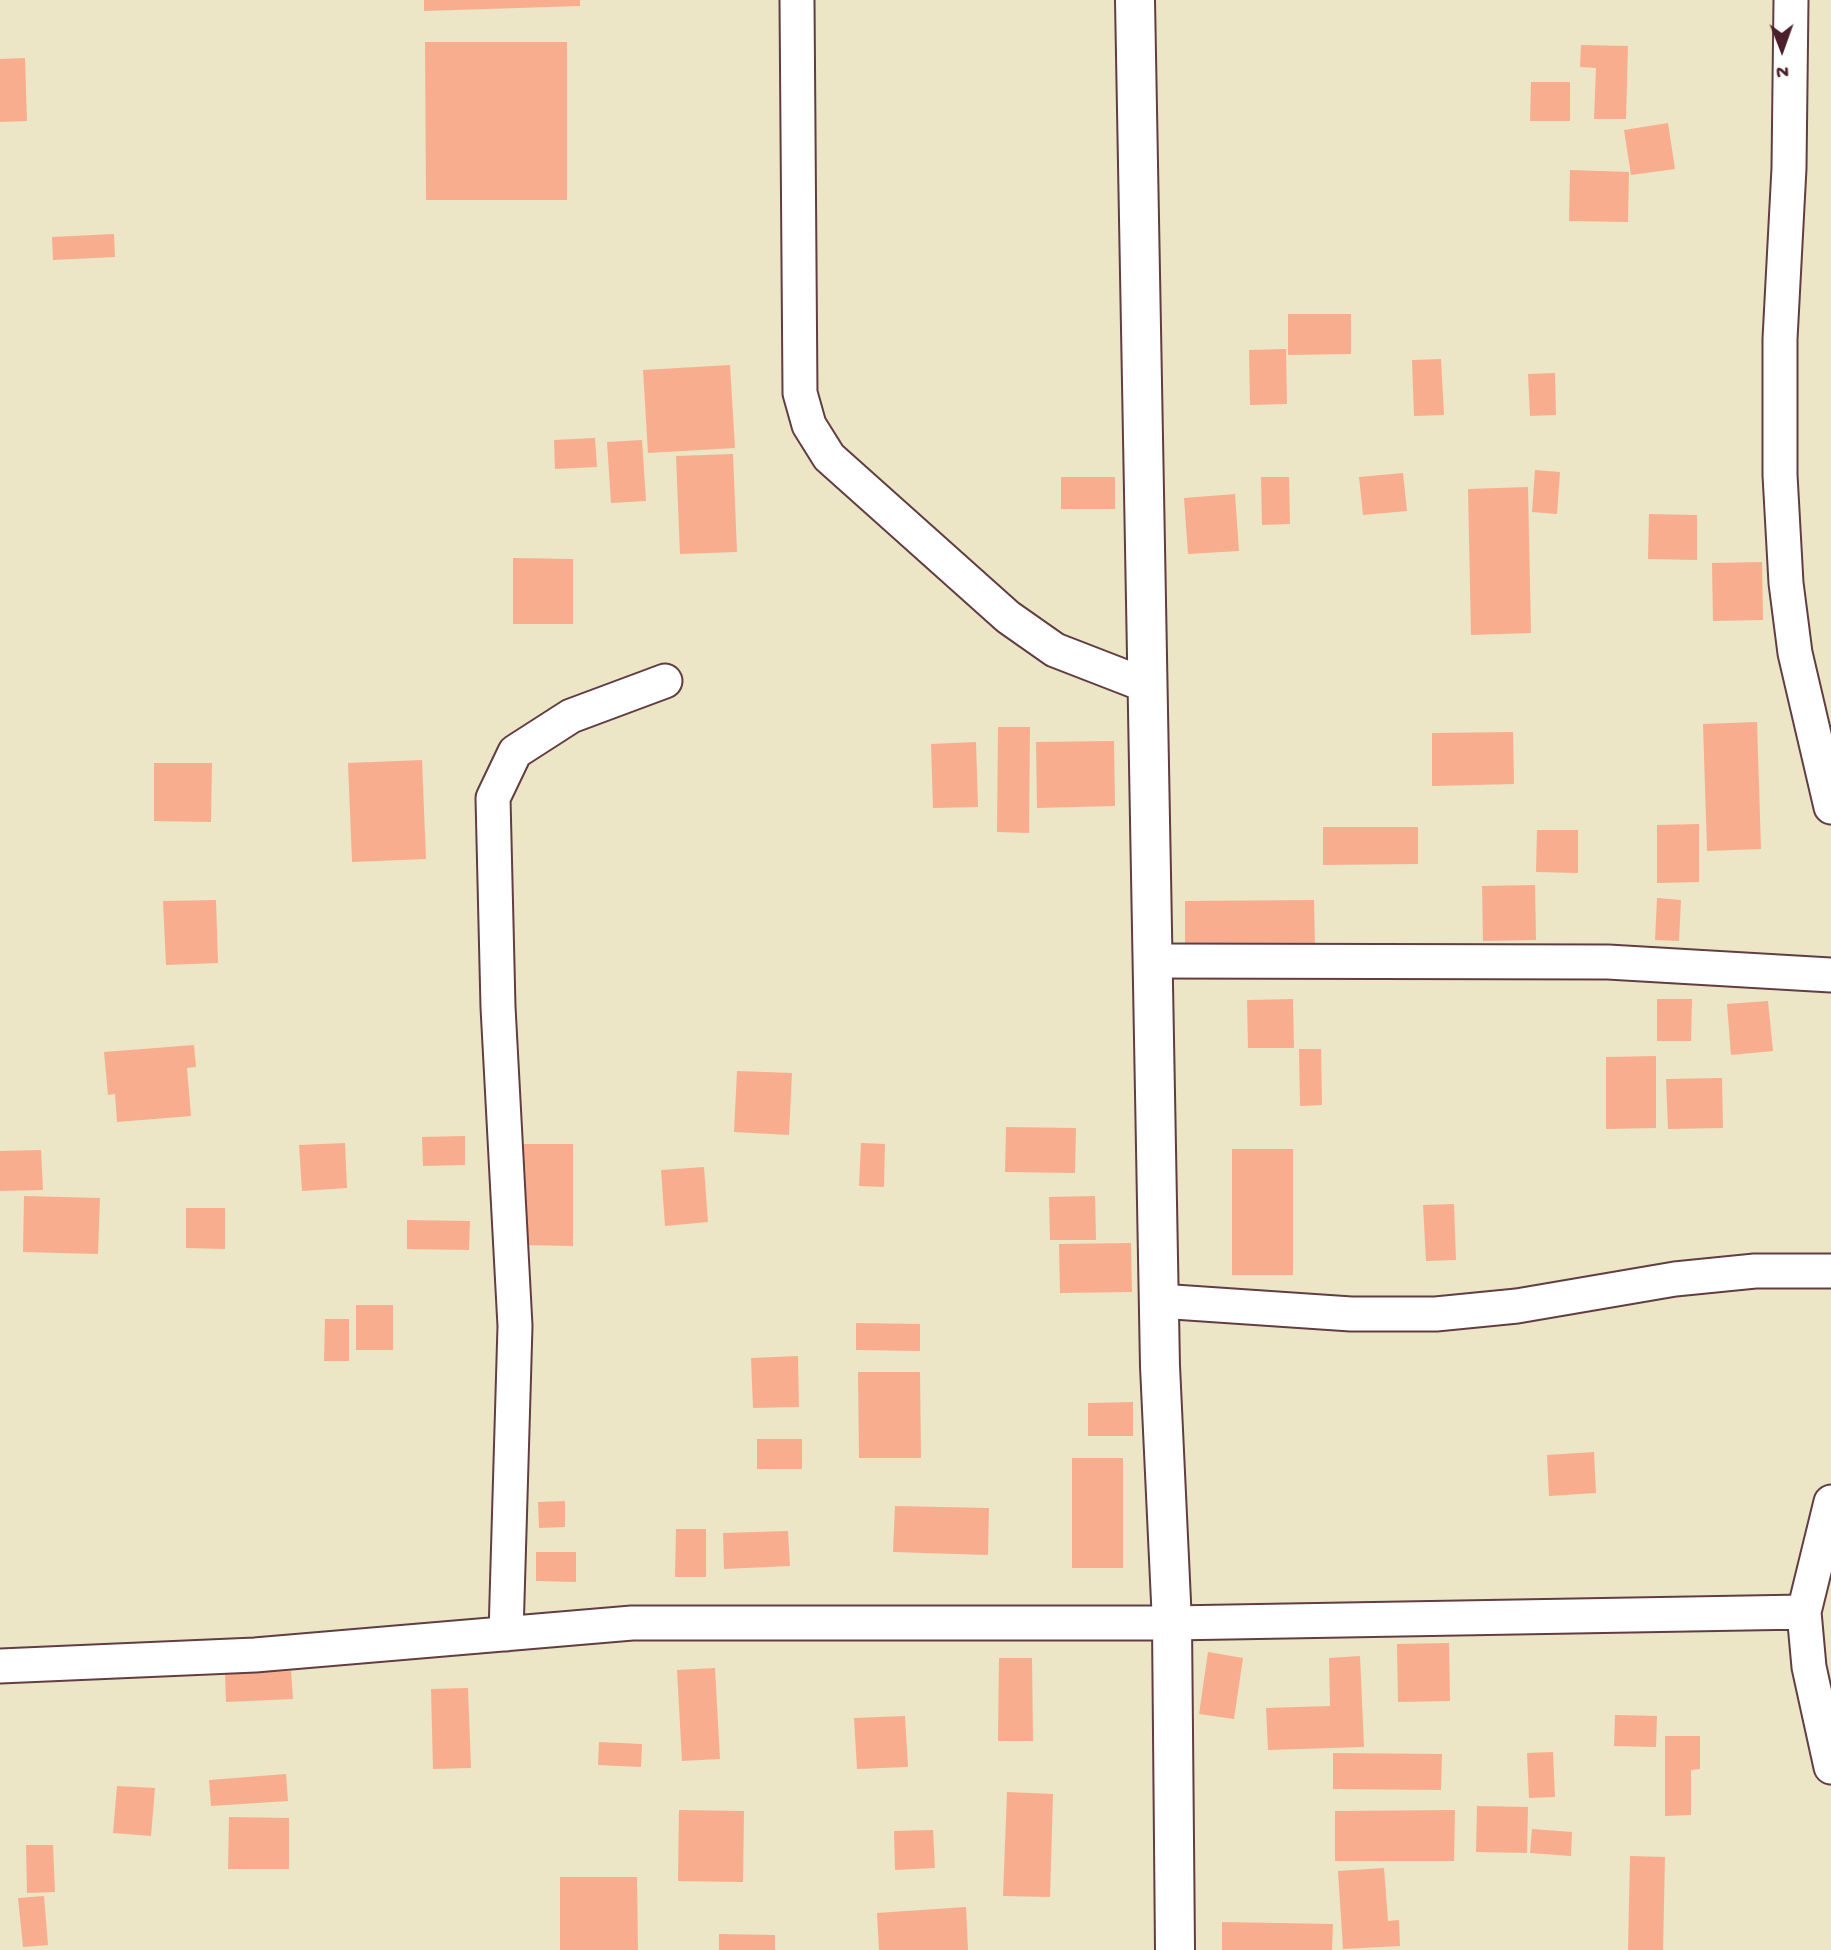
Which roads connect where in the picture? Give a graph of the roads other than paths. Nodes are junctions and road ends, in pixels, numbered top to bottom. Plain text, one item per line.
1 (797, 0) edge
2 (1135, 0) edge
3 (1791, 0) edge
4 (665, 681) dead end
5 (1148, 685) junction
6 (1831, 807) edge
7 (1154, 961) junction
8 (1831, 975) edge
9 (1831, 1271) edge
10 (1159, 1301) junction
11 (1831, 1502) edge
12 (1804, 1612) junction
13 (1172, 1623) junction
14 (506, 1634) junction
15 (0, 1666) edge
16 (1831, 1767) edge
17 (1174, 1950) edge

1 - 5 street
2 - 5 main road
3 - 6 street
4 - 14 street
5 - 7 main road
7 - 8 street
7 - 10 main road
9 - 10 street
10 - 13 main road
11 - 12 street
12 - 13 street
12 - 16 street
13 - 14 street
13 - 17 main road
14 - 15 street

